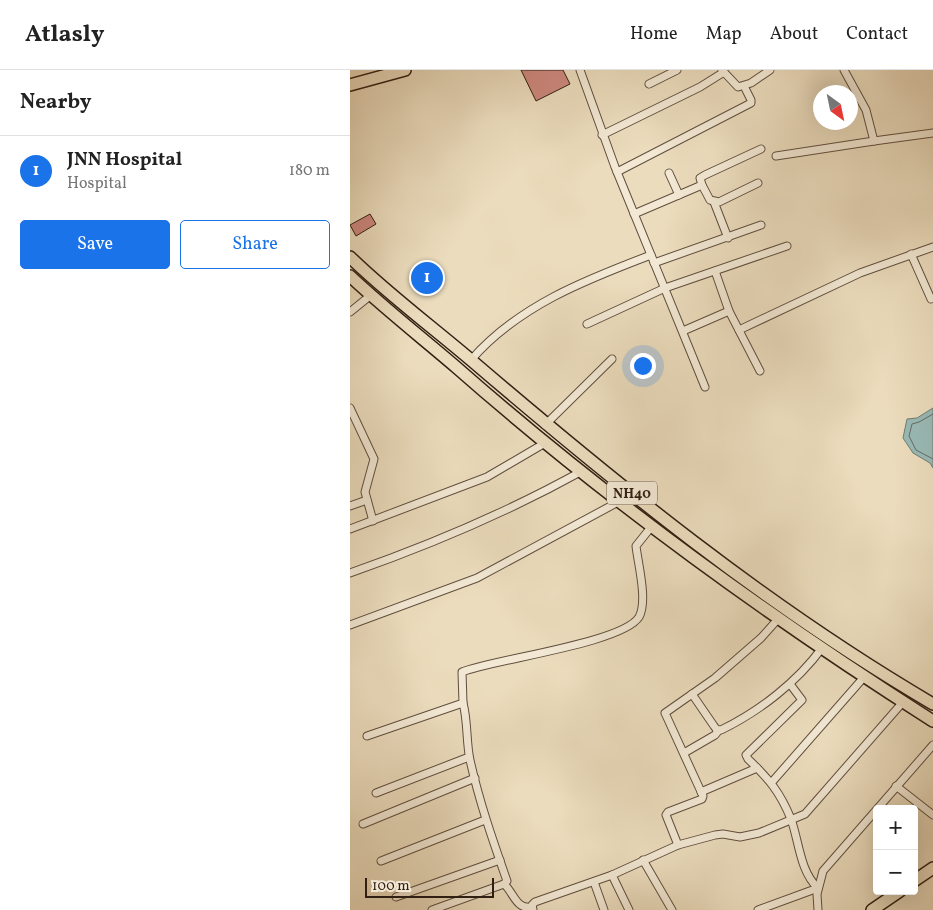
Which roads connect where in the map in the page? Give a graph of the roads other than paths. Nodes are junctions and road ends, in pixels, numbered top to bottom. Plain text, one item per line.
1 (377, 70) edge
2 (405, 70) edge
3 (580, 70) edge
4 (677, 70) edge
5 (770, 70) edge
6 (844, 70) edge
7 (723, 71) edge
8 (350, 77) edge
9 (649, 84) dead end
10 (350, 85) edge
11 (744, 86) junction
12 (933, 134) edge
13 (602, 135) junction
14 (874, 142) junction
15 (761, 149) dead end
16 (776, 156) dead end
17 (617, 172) junction
18 (670, 173) dead end
19 (758, 183) dead end
20 (702, 185) junction
21 (679, 195) junction
22 (714, 202) junction
23 (634, 214) junction
24 (762, 225) dead end
25 (728, 238) junction
26 (787, 246) dead end
27 (933, 247) edge
28 (911, 254) junction
29 (651, 255) junction
30 (350, 257) edge
31 (654, 263) junction
32 (715, 271) junction
33 (350, 276) edge
34 (376, 281) junction
35 (665, 288) junction
36 (369, 293) junction
37 (931, 300) dead end
38 (729, 311) junction
39 (350, 312) edge
40 (587, 324) dead end
41 (739, 330) junction
42 (683, 332) junction
43 (468, 358) junction
44 (612, 359) dead end
45 (456, 367) junction
46 (760, 371) dead end
47 (705, 387) dead end
48 (350, 408) edge
49 (545, 425) junction
50 (545, 443) junction
51 (582, 471) junction
52 (367, 500) junction
53 (620, 501) junction
54 (350, 506) edge
55 (373, 521) junction
56 (652, 526) junction
57 (350, 529) edge
58 (350, 573) edge
59 (778, 619) junction
60 (350, 625) edge
61 (822, 648) junction
62 (865, 676) junction
63 (790, 684) junction
64 (692, 694) junction
65 (903, 702) junction
66 (463, 703) junction
67 (933, 704) edge
68 (933, 720) edge
69 (719, 730) junction
70 (367, 736) dead end
71 (933, 745) edge
72 (684, 753) junction
73 (470, 757) junction
74 (757, 768) junction
75 (475, 778) junction
76 (772, 782) junction
77 (896, 786) junction
78 (701, 792) junction
79 (376, 793) dead end
80 (933, 815) edge
81 (485, 820) junction
82 (791, 821) junction
83 (363, 824) dead end
84 (678, 845) junction
85 (500, 860) junction
86 (643, 860) junction
87 (381, 861) dead end
88 (933, 868) edge
89 (612, 875) junction
90 (918, 878) edge
91 (594, 882) junction
92 (504, 884) junction
93 (818, 888) junction
94 (894, 895) edge
95 (396, 898) dead end
96 (533, 909) edge
97 (432, 910) edge
98 (604, 910) edge
99 (629, 910) edge
100 (672, 910) edge
101 (758, 910) edge
102 (818, 910) edge
103 (872, 910) edge

1 - 8 main road
2 - 10 main road
3 - 13 street
4 - 9 street
5 - 11 street
6 - 14 street
7 - 11 street
7 - 13 street
11 - 17 street
12 - 14 street
13 - 17 street
14 - 16 street
15 - 20 street
17 - 23 street
18 - 21 street
19 - 22 street
20 - 21 street
20 - 22 street
21 - 23 street
22 - 25 street
23 - 29 street
24 - 25 street
25 - 31 street
26 - 32 street
27 - 28 street
28 - 37 street
28 - 41 street
29 - 31 street
29 - 43 street
30 - 34 main road, NH40
31 - 35 street
32 - 35 street
32 - 38 street
33 - 36 main road, NH40
34 - 36 main road
34 - 43 main road, NH40
35 - 40 street
35 - 42 street
36 - 39 street
36 - 45 main road, NH40
38 - 41 street
38 - 42 street
41 - 46 street
42 - 47 street
43 - 45 main road
43 - 49 main road, NH40
44 - 49 street
45 - 50 main road, NH40
48 - 52 street
49 - 67 main road, NH40
50 - 51 main road, NH40
50 - 55 street
51 - 53 main road, NH40
51 - 58 street
52 - 54 street
52 - 55 street
53 - 56 main road, NH40
53 - 60 street
55 - 57 street
56 - 59 main road, NH40
56 - 66 street
59 - 61 main road, NH40
59 - 64 street
61 - 62 main road, NH40
61 - 63 street
62 - 65 main road, NH40
62 - 76 street
63 - 69 street
63 - 74 street
64 - 69 street
64 - 72 street
65 - 68 main road, NH40
65 - 82 street
66 - 70 street
66 - 73 street
69 - 72 street
71 - 77 street
72 - 78 street
73 - 75 street
73 - 79 street
74 - 76 street
74 - 78 street
75 - 81 street
75 - 83 street
76 - 82 street
77 - 80 street
77 - 93 street
78 - 84 street
81 - 85 street
81 - 87 street
82 - 84 street
82 - 93 street
84 - 86 street
85 - 92 street
85 - 95 street
86 - 89 street
86 - 100 street
88 - 90 main road
89 - 91 street
89 - 99 street
91 - 96 street
91 - 98 street
92 - 96 street
92 - 97 street
93 - 101 street
93 - 102 street
94 - 103 main road

